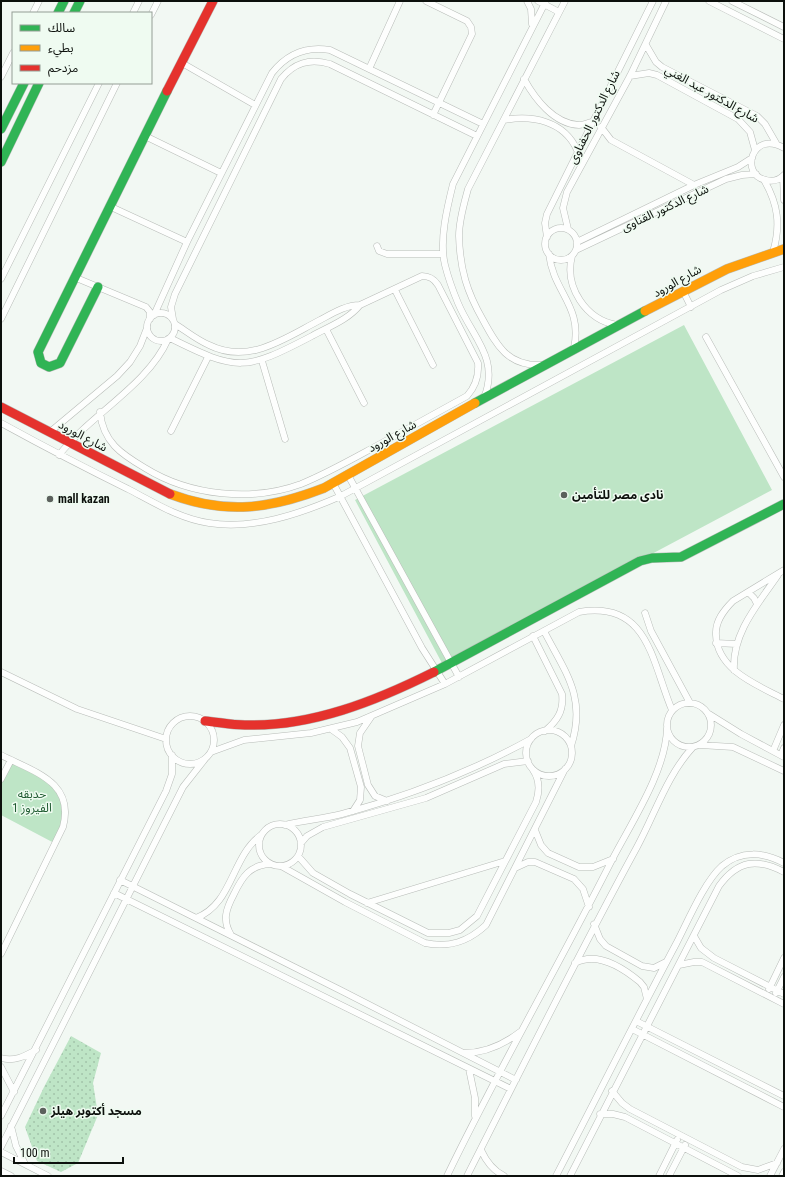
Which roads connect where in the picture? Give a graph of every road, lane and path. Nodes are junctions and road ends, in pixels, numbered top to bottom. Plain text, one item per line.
1 (38, 1) edge
2 (64, 1) edge
3 (80, 1) edge
4 (139, 1) edge
5 (158, 1) edge
6 (213, 1) edge
7 (400, 1) edge
8 (426, 1) edge
9 (527, 1) edge
10 (538, 1) edge
11 (565, 1) edge
12 (653, 1) edge
13 (666, 1) edge
14 (710, 1) edge
15 (732, 1) edge
16 (545, 3) edge
17 (33, 12) edge
18 (58, 12) edge
19 (74, 12) edge
20 (134, 12) edge
21 (559, 12) junction
22 (152, 13) edge
23 (784, 27) edge
24 (530, 32) junction
25 (784, 39) edge
26 (646, 45) junction
27 (12, 55) edge
28 (622, 61) junction
29 (182, 63) junction
30 (634, 67) junction
31 (368, 69) junction
32 (630, 76) junction
33 (1, 77) edge
34 (524, 79) junction
35 (23, 84) edge
36 (39, 84) edge
37 (98, 84) edge
38 (118, 84) edge
39 (401, 84) junction
40 (395, 96) junction
41 (439, 102) junction
42 (255, 105) junction
43 (433, 115) junction
44 (504, 120) junction
45 (592, 122) junction
46 (483, 124) junction
47 (18, 125) junction
48 (2, 126) edge
49 (601, 127) junction
50 (145, 136) junction
51 (477, 136) junction
52 (776, 143) junction
53 (784, 148) edge
54 (577, 150) junction
55 (755, 150) junction
56 (2, 158) edge
57 (752, 158) junction
58 (222, 173) junction
59 (756, 174) junction
60 (784, 176) edge
61 (764, 180) junction
62 (694, 185) junction
63 (784, 200) edge
64 (109, 206) junction
65 (568, 229) junction
66 (547, 237) junction
67 (187, 242) junction
68 (578, 242) junction
69 (377, 246) dead end
70 (784, 249) edge
71 (576, 250) junction
72 (773, 252) junction
73 (443, 254) junction
74 (549, 254) junction
75 (572, 256) junction
76 (784, 267) edge
77 (74, 277) junction
78 (1, 279) edge
79 (98, 287) junction
80 (395, 290) junction
81 (683, 291) junction
82 (360, 305) junction
83 (691, 307) junction
84 (152, 317) junction
85 (1, 319) edge
86 (174, 321) junction
87 (617, 326) junction
88 (147, 328) junction
89 (326, 329) junction
90 (287, 337) junction
91 (706, 338) dead end
92 (169, 339) junction
93 (292, 347) junction
94 (574, 348) junction
95 (208, 357) junction
96 (262, 361) junction
97 (545, 364) junction
98 (433, 365) dead end
99 (484, 399) junction
100 (364, 403) dead end
101 (1, 407) edge
102 (100, 412) junction
103 (1, 423) edge
104 (171, 431) dead end
105 (50, 432) junction
106 (285, 439) dead end
107 (69, 442) junction
108 (60, 454) junction
109 (348, 475) junction
110 (784, 477) edge
111 (333, 483) junction
112 (356, 488) junction
113 (341, 496) junction
114 (784, 504) edge
115 (782, 572) edge
116 (748, 592) junction
117 (757, 604) junction
118 (645, 613) dead end
119 (544, 630) junction
120 (533, 636) junction
121 (716, 643) junction
122 (736, 644) junction
123 (451, 664) junction
124 (734, 670) junction
125 (437, 671) junction
126 (1, 672) edge
127 (459, 677) junction
128 (445, 684) junction
129 (784, 699) edge
130 (690, 703) junction
131 (672, 710) junction
132 (708, 714) junction
133 (371, 717) junction
134 (205, 721) junction
135 (784, 725) edge
136 (667, 728) junction
137 (330, 730) junction
138 (545, 731) junction
139 (166, 739) junction
140 (531, 739) junction
141 (571, 746) junction
142 (696, 746) junction
143 (784, 748) edge
144 (773, 751) junction
145 (211, 752) junction
146 (1, 755) edge
147 (172, 755) junction
148 (782, 756) edge
149 (205, 759) junction
150 (11, 760) junction
151 (528, 761) junction
152 (565, 769) junction
153 (533, 770) junction
154 (784, 771) edge
155 (1, 779) edge
156 (387, 801) junction
157 (353, 811) junction
158 (285, 825) junction
159 (535, 830) junction
160 (263, 834) junction
161 (301, 843) junction
162 (298, 856) junction
163 (613, 859) junction
164 (506, 861) junction
165 (784, 863) edge
166 (270, 864) junction
167 (281, 866) junction
168 (515, 868) junction
169 (784, 872) edge
170 (120, 880) junction
171 (133, 887) junction
172 (114, 893) junction
173 (126, 900) junction
174 (367, 903) junction
175 (589, 907) junction
176 (196, 918) junction
177 (594, 924) junction
178 (231, 935) junction
179 (694, 936) junction
180 (1, 954) edge
181 (784, 958) edge
182 (666, 962) junction
183 (575, 963) junction
184 (679, 965) junction
185 (784, 977) edge
186 (770, 987) junction
187 (777, 991) junction
188 (784, 994) edge
189 (766, 995) junction
190 (773, 998) junction
191 (647, 1000) junction
192 (784, 1004) edge
193 (636, 1021) junction
194 (646, 1026) junction
195 (632, 1029) junction
196 (521, 1031) junction
197 (642, 1034) junction
198 (36, 1050) junction
199 (461, 1053) junction
200 (1, 1058) edge
201 (1, 1067) edge
202 (469, 1068) junction
203 (500, 1072) junction
204 (516, 1080) junction
205 (495, 1081) junction
206 (511, 1089) junction
207 (612, 1091) junction
208 (14, 1092) junction
209 (784, 1096) edge
210 (784, 1107) edge
211 (600, 1114) junction
212 (1, 1116) edge
213 (475, 1118) junction
214 (12, 1126) junction
215 (679, 1135) junction
216 (688, 1140) junction
217 (675, 1143) junction
218 (1, 1147) edge
219 (684, 1148) junction
220 (784, 1149) edge
221 (481, 1150) junction
222 (1, 1152) edge
223 (777, 1163) junction
224 (25, 1164) junction
225 (1, 1171) edge
226 (784, 1172) edge
227 (11, 1176) edge
228 (48, 1176) edge
229 (446, 1176) edge
230 (467, 1176) edge
231 (504, 1176) edge
232 (556, 1176) edge
233 (570, 1176) edge
234 (659, 1176) edge
235 (669, 1176) edge
236 (738, 1176) edge
237 (770, 1176) edge
238 (782, 1176) edge

1 - 17 street
2 - 18 street
3 - 19 street
4 - 20 street
5 - 22 street
6 - 29 street
7 - 31 street
8 - 41 street
9 - 24 street
10 - 16 street
11 - 21 street
12 - 28 street, شارع الدكتور الحفناوى
13 - 26 street, شارع الدكتور الحفناوى
14 - 25 street
15 - 23 street
16 - 21 street
16 - 24 street
21 - 34 street
24 - 46 street
26 - 30 street, شارع الدكتور الحفناوى
26 - 52 street, شارع الدكتور عبد الغني
27 - 33 street
28 - 30 street
28 - 45 street, شارع الدكتور الحفناوى
29 - 42 street
29 - 50 street
30 - 32 street, شارع الدكتور الحفناوى
31 - 39 street
31 - 42 street
32 - 49 street, شارع الدكتور الحفناوى
32 - 55 street, شارع الدكتور عبد الغني
34 - 44 street
34 - 45 street
35 - 48 street
36 - 47 street
37 - 78 street
38 - 85 street
39 - 40 street
39 - 41 street
40 - 43 street
40 - 86 street
41 - 43 street
41 - 46 street
42 - 58 street
43 - 51 street
44 - 54 street
44 - 97 street
45 - 54 street, شارع الدكتور الحفناوى
46 - 51 street
47 - 48 street
47 - 56 street
49 - 62 street
49 - 65 street, شارع الدكتور الحفناوى
50 - 58 street
50 - 64 street
51 - 73 street
52 - 53 street
52 - 55 street
54 - 66 street, شارع الدكتور الحفناوى
55 - 57 street
57 - 59 street
57 - 62 street, شارع الدكتور القناوى
58 - 67 street
59 - 61 street
59 - 71 street, شارع الدكتور القناوى
60 - 61 street
60 - 63 street
61 - 72 street
62 - 68 street, شارع الدكتور القناوى
64 - 67 street
64 - 77 street
65 - 66 street
65 - 68 street
66 - 74 street
67 - 84 street
68 - 71 street
69 - 73 street
70 - 72 street, شارع الورود
71 - 75 street
72 - 81 street, شارع الورود
73 - 99 street
74 - 75 street
74 - 94 street
75 - 87 street
76 - 83 street
77 - 79 street
77 - 79 street
79 - 84 street
80 - 82 street
80 - 98 street
80 - 102 street
81 - 83 street
81 - 87 street, شارع الورود
82 - 89 street
82 - 90 street
83 - 112 street
84 - 86 street
84 - 88 street
86 - 90 street
86 - 92 street
87 - 94 street, شارع الورود
88 - 92 street
88 - 105 street
89 - 93 street
89 - 100 street
90 - 93 street
91 - 110 street
92 - 95 street
92 - 102 street
93 - 96 street
94 - 97 street, شارع الورود
95 - 96 street
95 - 104 street
96 - 106 street
97 - 99 street, شارع الورود
99 - 109 street, شارع الورود
101 - 105 street, شارع الورود
102 - 107 street
103 - 108 street
105 - 107 street, شارع الورود
107 - 108 street
107 - 111 street, شارع الورود
108 - 113 street
109 - 111 street, شارع الورود
109 - 112 street
111 - 113 street
112 - 113 street
112 - 123 street
113 - 125 street
114 - 123 street
115 - 116 street
115 - 117 street
116 - 117 street
116 - 121 street
117 - 122 street
118 - 130 street
119 - 120 street
119 - 131 street
119 - 141 street
120 - 127 street
120 - 138 street
121 - 122 street
121 - 124 street
122 - 124 street
123 - 125 street
123 - 127 street
124 - 129 street
125 - 128 street
125 - 134 street
126 - 139 street
127 - 128 street
128 - 133 street
130 - 131 street
130 - 132 street
131 - 136 street
132 - 142 street
132 - 144 street
133 - 137 street
133 - 156 street
134 - 139 street
134 - 145 street
135 - 144 street
136 - 142 street
136 - 163 street
137 - 145 street
137 - 157 street
138 - 140 street
138 - 141 street
139 - 147 street
140 - 151 street
140 - 156 street
141 - 152 street
142 - 154 street
142 - 177 street
143 - 148 street
144 - 148 street
145 - 149 street
146 - 150 street
147 - 149 street
147 - 170 street
149 - 171 street
150 - 155 street
150 - 180 street
151 - 153 street
151 - 161 street
152 - 153 street
152 - 159 street
153 - 164 street
156 - 157 street
157 - 158 street
158 - 160 street
158 - 161 street
159 - 163 street
159 - 168 street
160 - 166 street
160 - 176 street
161 - 162 street
162 - 167 street
162 - 174 street
163 - 175 street
164 - 174 street
164 - 174 street
165 - 182 street
166 - 167 street
166 - 178 street
167 - 168 street
168 - 175 street
169 - 179 street
170 - 171 street
170 - 172 street
171 - 173 street
171 - 176 street
172 - 173 street
172 - 198 street
173 - 202 street
173 - 214 street
175 - 196 street
176 - 178 street
177 - 182 street
177 - 183 street
178 - 199 street
179 - 184 street
179 - 186 street
181 - 186 street
182 - 191 street
183 - 191 street
183 - 204 street
184 - 189 street
184 - 194 street
185 - 187 street
186 - 187 street
186 - 189 street
187 - 188 street
187 - 190 street
189 - 190 street
190 - 192 street
191 - 193 street
193 - 194 street
193 - 195 street
194 - 197 street
194 - 209 street
195 - 197 street
195 - 232 street
196 - 199 street
196 - 203 street
197 - 207 street
197 - 210 street
198 - 200 street
198 - 208 street
199 - 203 street
201 - 208 street
202 - 205 street
202 - 213 street
203 - 204 street
203 - 205 street
204 - 206 street
205 - 206 street
205 - 213 street
206 - 221 street
207 - 211 street
207 - 215 street
208 - 212 street
211 - 217 street
211 - 233 street
213 - 229 street
214 - 218 street
214 - 224 street
215 - 216 street
215 - 217 street
216 - 219 street
216 - 223 street
217 - 219 street
217 - 234 street
219 - 235 street
219 - 236 street
220 - 223 street
221 - 230 street
221 - 231 street
222 - 224 street
223 - 237 street
224 - 228 street
225 - 227 street
226 - 238 street

